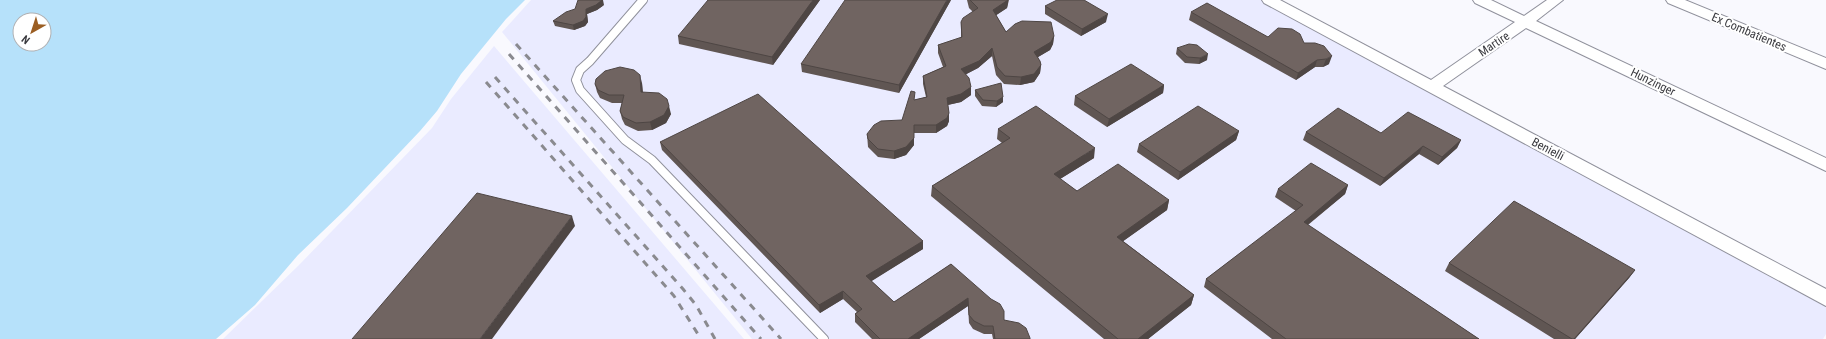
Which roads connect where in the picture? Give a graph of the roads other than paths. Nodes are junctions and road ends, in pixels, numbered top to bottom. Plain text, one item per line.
1 (643, 0) edge
2 (1270, 0) edge
3 (1480, 0) edge
4 (1556, 0) edge
5 (1673, 0) edge
6 (1526, 22) junction
7 (1826, 64) edge
8 (1431, 87) junction
9 (1826, 165) edge
10 (1826, 298) edge
11 (824, 339) edge

1 - 11 lane
2 - 8 street, Benielli
3 - 6 street, Hunzinger
4 - 6 street, Martire
5 - 7 street, Ex Combatientes
6 - 8 street, Martire
6 - 9 street, Hunzinger
8 - 10 street, Benielli

